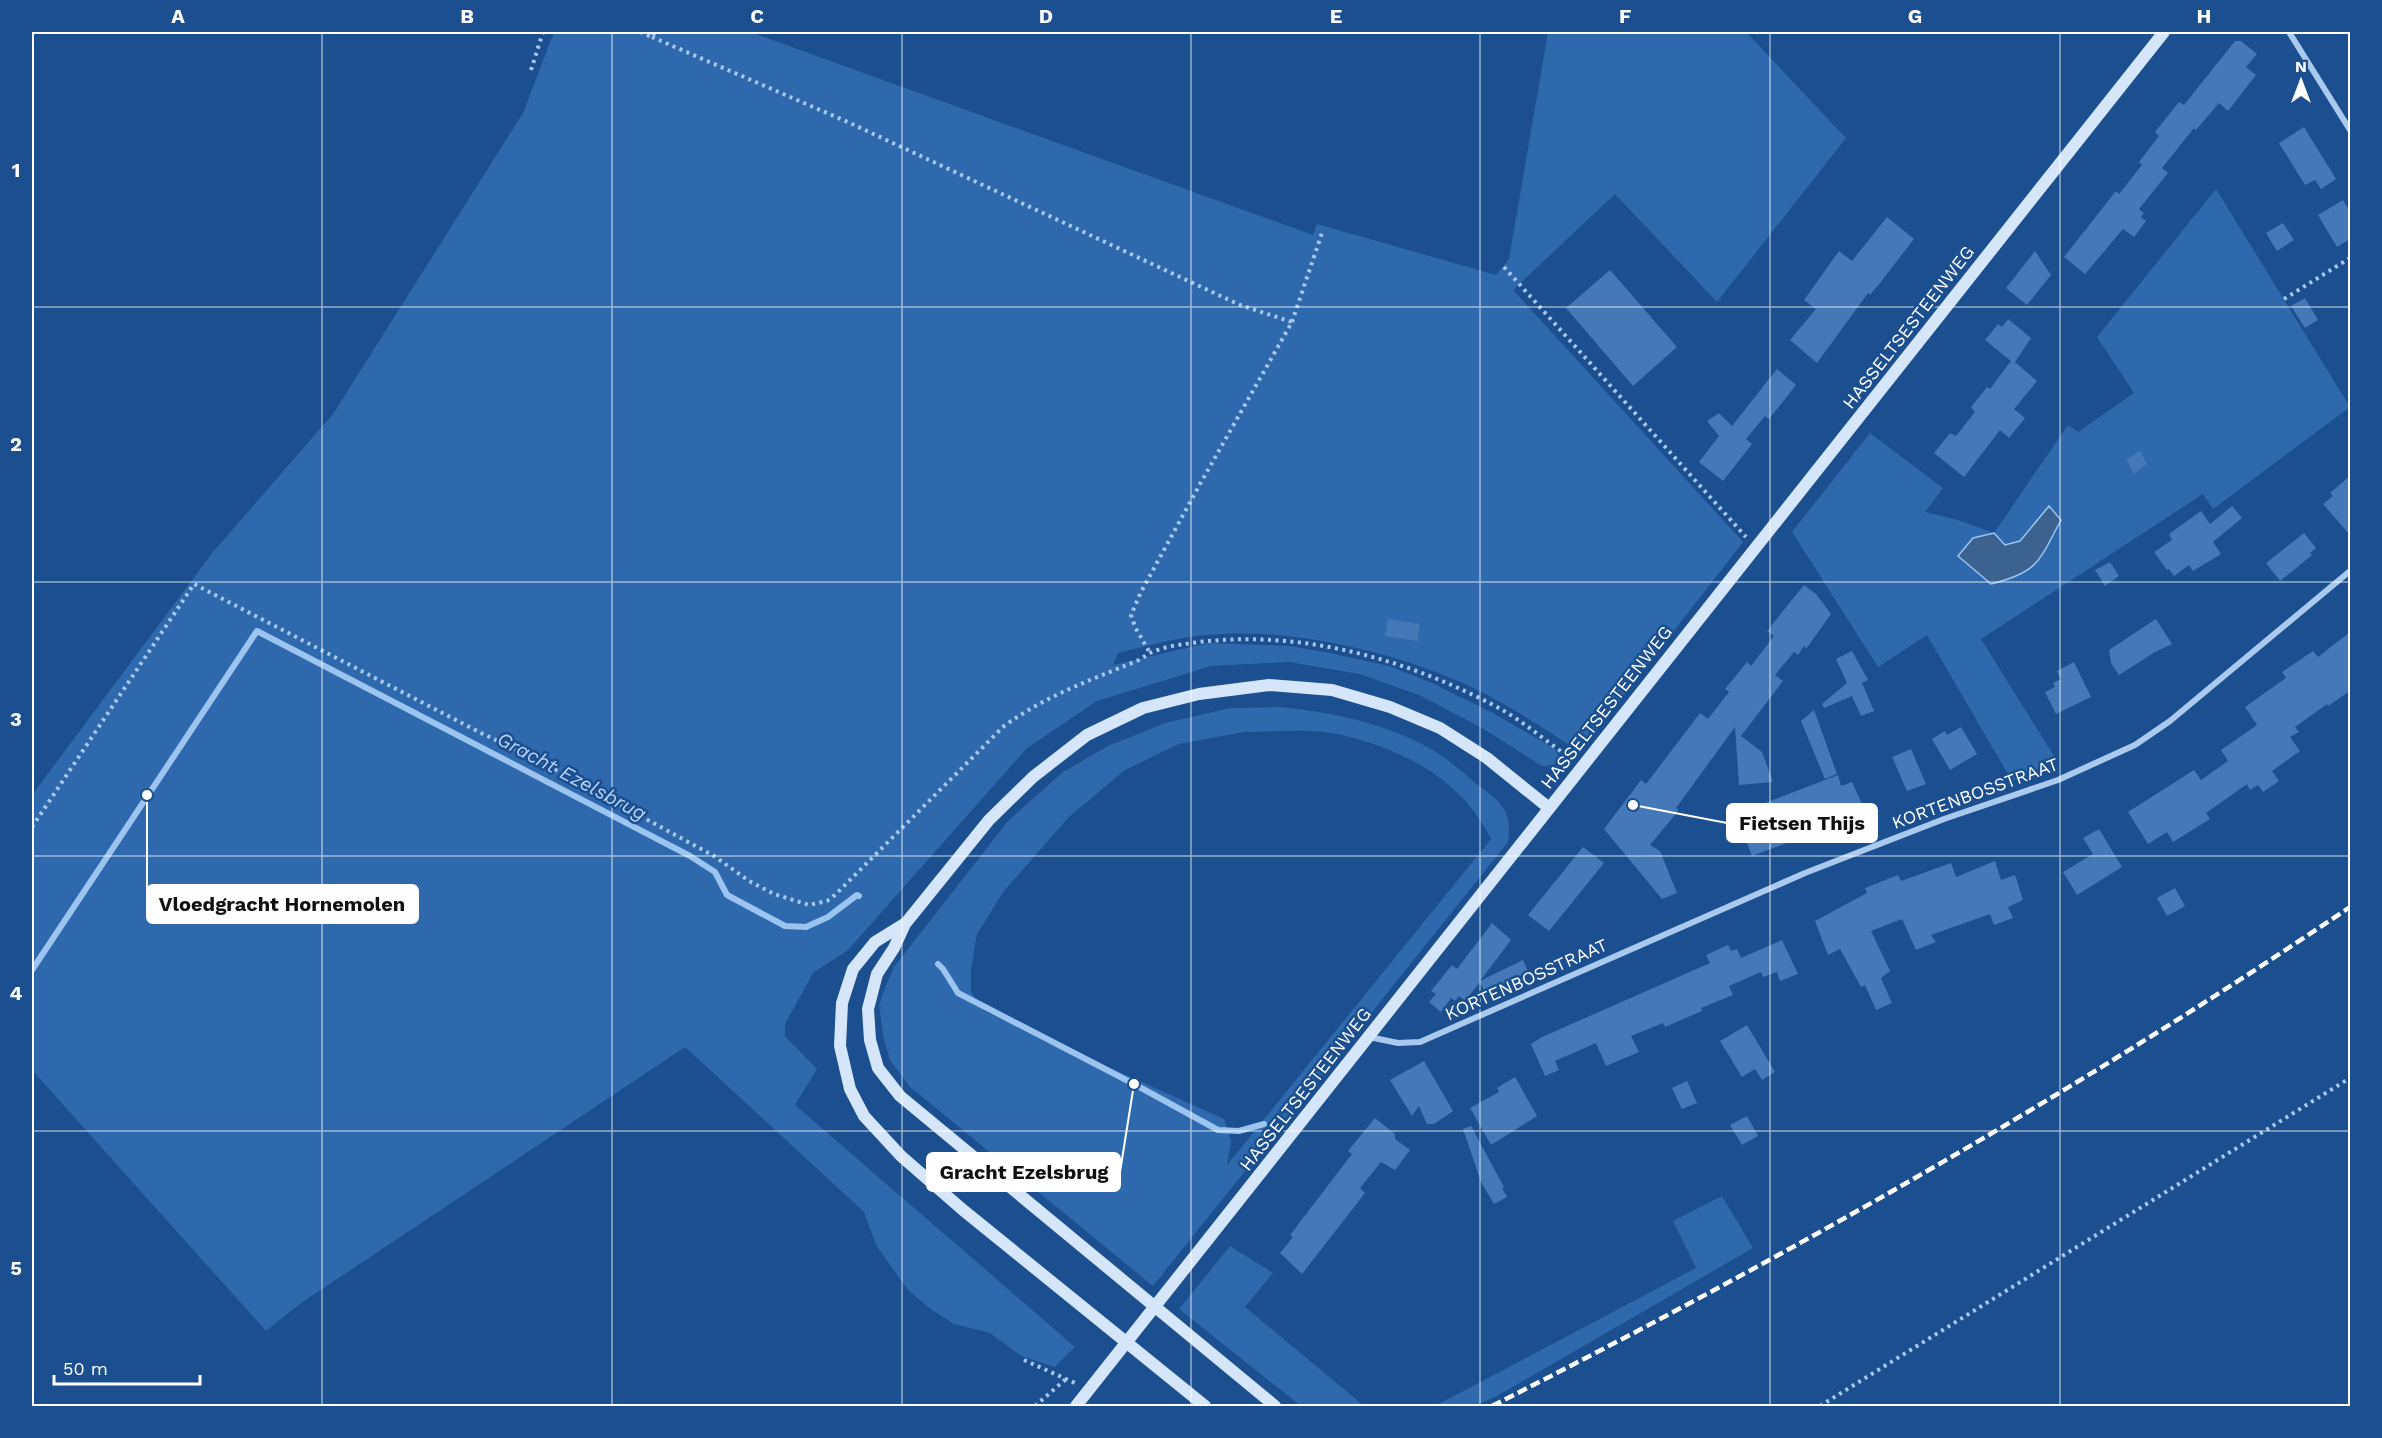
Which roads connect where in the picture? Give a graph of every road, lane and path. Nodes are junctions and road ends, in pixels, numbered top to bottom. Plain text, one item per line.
1 (543, 32) edge
2 (640, 32) edge
3 (655, 32) edge
4 (2164, 32) edge
5 (2289, 32) edge
6 (652, 37) junction
7 (531, 70) dead end
8 (2350, 130) edge
9 (1323, 230) dead end
10 (2350, 258) edge
11 (1504, 267) dead end
12 (2284, 299) dead end
13 (1292, 322) junction
14 (1755, 548) junction
15 (2350, 571) edge
16 (1150, 652) junction
17 (1582, 766) junction
18 (1549, 808) junction
19 (32, 827) edge
20 (905, 924) junction
21 (1369, 1037) junction
22 (2350, 1077) edge
23 (1024, 1360) dead end
24 (1066, 1379) junction
25 (1089, 1390) junction
26 (1035, 1407) edge
27 (1076, 1407) edge
28 (1205, 1407) edge
29 (1275, 1407) edge
30 (1820, 1407) edge

1 - 7 path
2 - 6 path
3 - 6 path
4 - 14 main road, HASSELTSESTEENWEG
5 - 8 street
6 - 13 path
9 - 13 path
10 - 12 path
11 - 14 path
13 - 16 path
14 - 17 main road, HASSELTSESTEENWEG
15 - 21 street, KORTENBOSSTRAAT
16 - 17 path
16 - 19 path
17 - 18 main road, HASSELTSESTEENWEG
18 - 20 main road
18 - 21 main road, HASSELTSESTEENWEG
20 - 28 main road
20 - 29 main road
21 - 25 main road, HASSELTSESTEENWEG
22 - 30 path
23 - 24 path
24 - 25 path
24 - 26 path
25 - 27 main road, HASSELTSESTEENWEG

